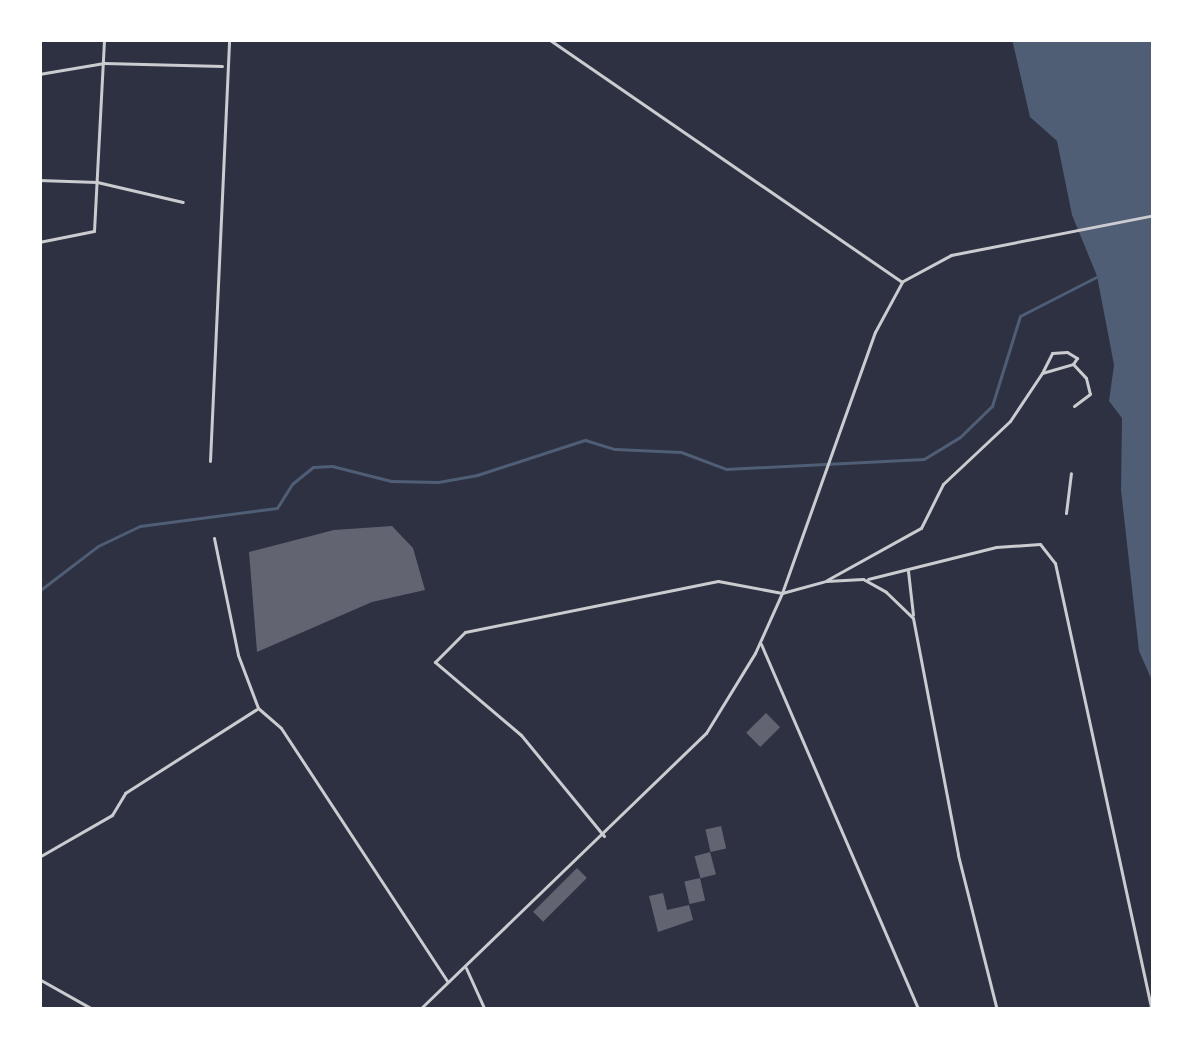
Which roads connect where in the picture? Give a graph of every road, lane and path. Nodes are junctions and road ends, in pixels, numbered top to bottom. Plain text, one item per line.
1 (104, 39) edge
2 (229, 39) edge
3 (549, 39) edge
4 (104, 63) junction
5 (224, 66) junction
6 (39, 74) edge
7 (39, 179) edge
8 (97, 182) junction
9 (183, 202) dead end
10 (1154, 215) edge
11 (39, 242) edge
12 (902, 282) junction
13 (1073, 364) junction
14 (1042, 373) junction
15 (1074, 406) dead end
16 (209, 461) dead end
17 (1070, 473) dead end
18 (1066, 513) dead end
19 (214, 538) dead end
20 (908, 569) junction
21 (863, 579) junction
22 (826, 581) junction
23 (782, 593) junction
24 (913, 618) junction
25 (760, 643) junction
26 (258, 708) junction
27 (604, 836) junction
28 (39, 857) edge
29 (465, 967) junction
30 (39, 979) edge
31 (448, 982) junction
32 (94, 1010) edge
33 (419, 1010) edge
34 (485, 1010) edge
35 (919, 1010) edge
36 (998, 1010) edge
37 (1152, 1010) edge

1 - 4 street
2 - 5 street
3 - 12 street
4 - 5 street
4 - 6 street
4 - 8 street
5 - 16 street
7 - 8 street
8 - 9 street
8 - 11 street
10 - 12 street
12 - 23 street
13 - 14 street
13 - 14 street
13 - 15 street
14 - 22 street
17 - 18 street
19 - 26 street
20 - 21 street
20 - 24 street
20 - 37 street
21 - 22 street
21 - 24 street
22 - 23 street
23 - 25 street
23 - 27 street
24 - 36 street
25 - 27 street
25 - 35 street
26 - 28 street
26 - 31 street
27 - 29 street
29 - 31 street
29 - 34 street
30 - 32 street
31 - 33 street

